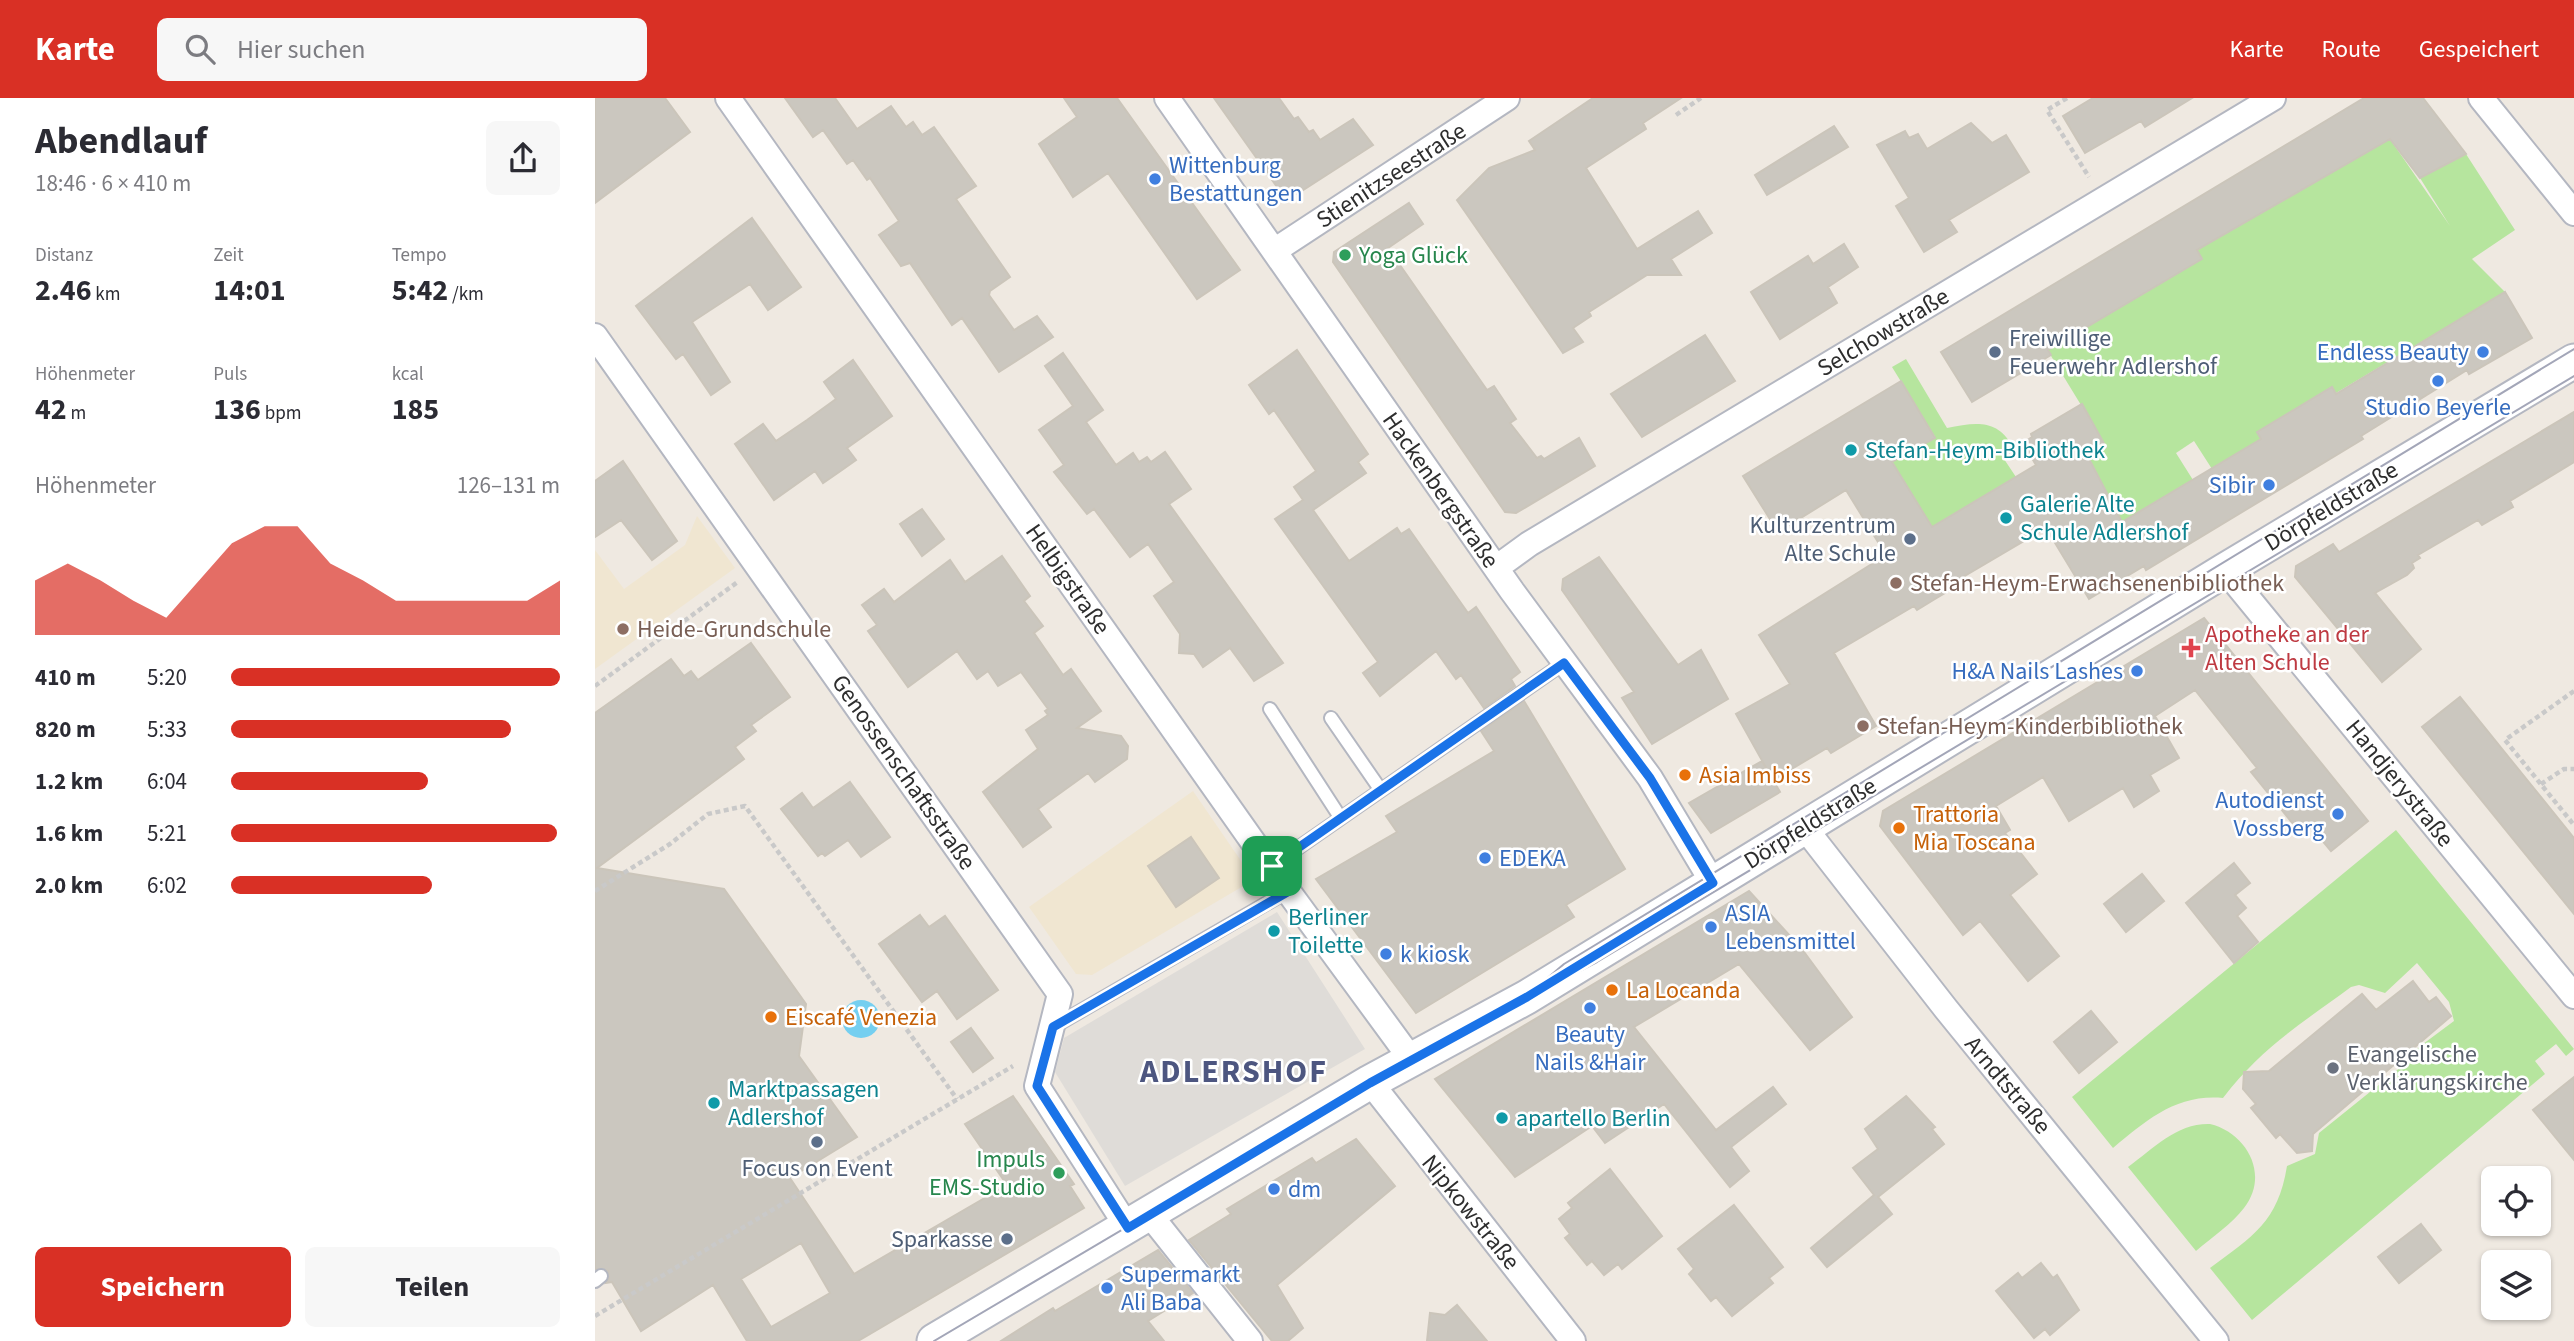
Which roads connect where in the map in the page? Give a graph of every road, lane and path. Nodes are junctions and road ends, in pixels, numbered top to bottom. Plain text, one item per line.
1 (728, 98) edge
2 (1167, 98) edge
3 (1507, 98) edge
4 (1701, 98) edge
5 (2067, 98) edge
6 (2273, 98) edge
7 (2481, 98) edge
8 (1675, 115) dead end
9 (2090, 177) dead end
10 (2574, 213) edge
11 (1274, 251) junction
12 (595, 336) edge
13 (2574, 362) edge
14 (1496, 568) junction
15 (2225, 570) junction
16 (744, 577) dead end
17 (1564, 663) junction
18 (595, 686) edge
19 (2574, 691) edge
20 (1270, 709) dead end
21 (1331, 718) dead end
22 (2574, 769) edge
23 (2541, 784) junction
24 (1380, 789) junction
25 (1340, 817) junction
26 (2574, 825) edge
27 (1804, 827) junction
28 (1272, 866) junction
29 (1713, 883) junction
30 (595, 891) edge
31 (1289, 891) junction
32 (2574, 996) edge
33 (1049, 1036) junction
34 (1411, 1059) junction
35 (1370, 1083) junction
36 (957, 1100) junction
37 (1139, 1221) junction
38 (595, 1316) edge
39 (934, 1341) edge
40 (1250, 1341) edge
41 (1573, 1341) edge
42 (2216, 1341) edge

1 - 28 street, Helbigstraße
2 - 11 street, Hackenbergstraße
3 - 11 street, Stienitzseestraße
4 - 8 path
5 - 9 path
6 - 14 street, Selchowstraße
7 - 10 street
11 - 14 street, Hackenbergstraße
12 - 33 street, Genossenschaftsstraße
13 - 15 street, Dörpfeldstraße
14 - 17 street, Hackenbergstraße
15 - 27 street, Dörpfeldstraße
15 - 32 street, Handjerystraße
16 - 18 path
17 - 24 lane
17 - 29 street, Hackenbergstraße
19 - 23 path
20 - 25 lane
21 - 24 lane
22 - 23 path
23 - 26 path
24 - 25 lane
25 - 28 lane
27 - 29 street, Dörpfeldstraße
27 - 42 street, Arndtstraße
28 - 31 street, Helbigstraße
29 - 34 street, Dörpfeldstraße
30 - 36 path
31 - 33 lane
31 - 34 street, Helbigstraße
33 - 36 path
33 - 37 street, Genossenschaftsstraße
34 - 35 street, Dörpfeldstraße
35 - 37 street, Dörpfeldstraße
35 - 41 street, Nipkowstraße
36 - 38 path
37 - 39 street, Dörpfeldstraße
37 - 40 street, Genossenschaftsstraße

